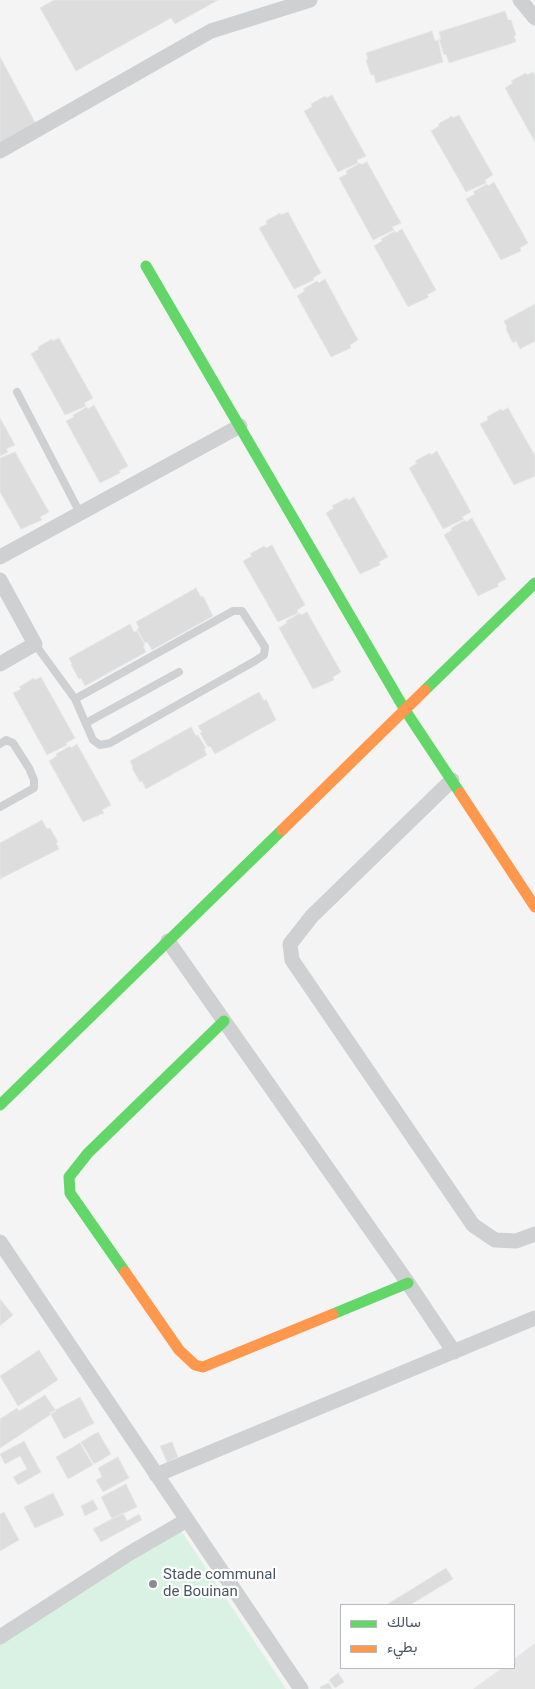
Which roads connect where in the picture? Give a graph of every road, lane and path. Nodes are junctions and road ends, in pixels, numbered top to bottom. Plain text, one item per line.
1 (310, 0) edge
2 (520, 0) edge
3 (265, 6) edge
4 (535, 18) edge
5 (0, 151) edge
6 (146, 266) dead end
7 (17, 392) dead end
8 (240, 426) junction
9 (80, 513) junction
10 (0, 557) edge
11 (0, 580) edge
12 (535, 583) edge
13 (34, 644) junction
14 (0, 664) edge
15 (178, 672) dead end
16 (75, 699) junction
17 (406, 710) junction
18 (86, 723) junction
19 (0, 744) edge
20 (452, 780) junction
21 (0, 807) edge
22 (535, 907) edge
23 (168, 941) junction
24 (224, 1021) junction
25 (0, 1105) edge
26 (535, 1234) edge
27 (0, 1242) edge
28 (408, 1283) junction
29 (535, 1318) edge
30 (454, 1352) junction
31 (156, 1475) junction
32 (187, 1520) junction
33 (0, 1637) edge
34 (301, 1689) edge

1 - 3 street
2 - 4 street
3 - 5 street
6 - 8 street
7 - 9 lane
8 - 9 street
8 - 17 street
9 - 10 street
11 - 13 street
12 - 17 street
13 - 14 street
13 - 16 lane
15 - 18 lane
16 - 18 lane
16 - 18 lane
17 - 20 street
17 - 23 street
19 - 21 lane
20 - 22 street
20 - 26 street
23 - 24 street
23 - 25 street
24 - 28 street
24 - 28 street
27 - 31 street
28 - 30 street
29 - 30 street
30 - 31 street
31 - 32 street
32 - 33 street
32 - 34 street

